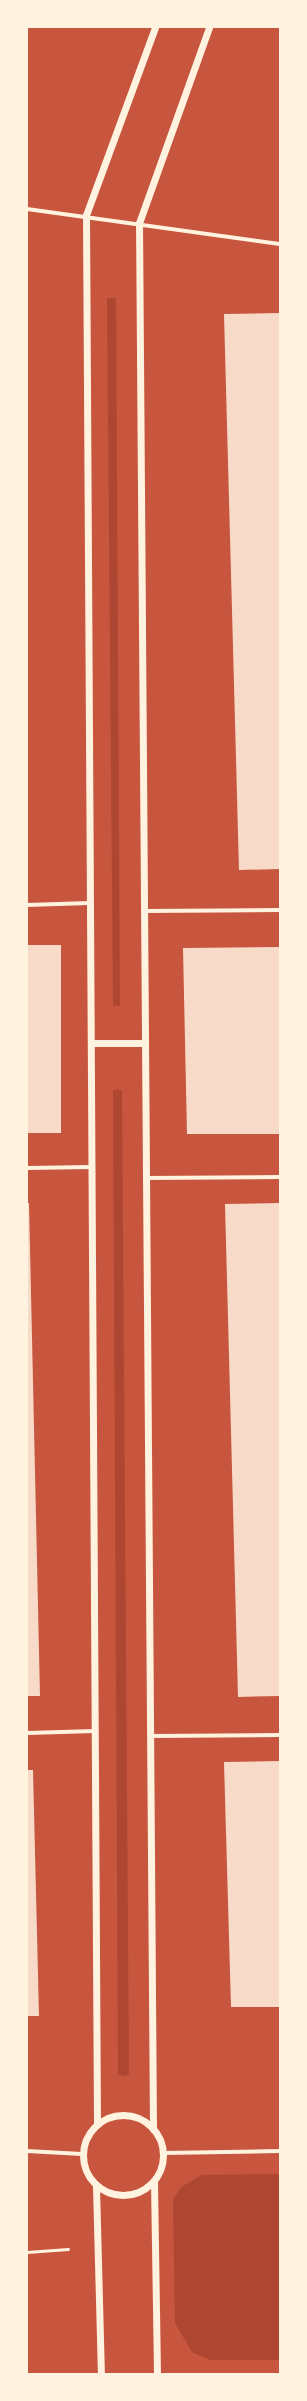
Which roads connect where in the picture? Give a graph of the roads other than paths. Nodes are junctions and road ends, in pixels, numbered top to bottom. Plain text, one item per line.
1 (155, 27) edge
2 (209, 27) edge
3 (27, 209) edge
4 (86, 215) junction
5 (138, 223) junction
6 (280, 244) edge
7 (90, 903) junction
8 (27, 904) edge
9 (280, 910) edge
10 (144, 911) junction
11 (91, 1043) junction
12 (145, 1043) junction
13 (91, 1167) junction
14 (27, 1168) edge
15 (280, 1177) edge
16 (146, 1178) junction
17 (95, 1731) junction
18 (27, 1733) edge
19 (280, 1735) edge
20 (150, 1736) junction
21 (97, 2124) junction
22 (153, 2129) junction
23 (27, 2150) edge
24 (280, 2152) edge
25 (163, 2153) junction
26 (82, 2154) junction
27 (154, 2182) junction
28 (96, 2186) junction
29 (101, 2374) edge
30 (157, 2374) edge

1 - 4 street
2 - 5 street
3 - 4 street
4 - 5 street
4 - 7 street
5 - 6 street
5 - 10 street
7 - 8 street
7 - 11 street
9 - 10 street
10 - 12 street
11 - 12 street
11 - 13 street
12 - 16 street
13 - 14 street
13 - 17 street
15 - 16 street
16 - 20 street
17 - 18 street
17 - 21 street
19 - 20 street
20 - 22 street
21 - 22 street
21 - 26 street
22 - 25 street
23 - 26 street
24 - 25 street
25 - 27 street
26 - 28 street
27 - 28 street
27 - 30 street
28 - 29 street

